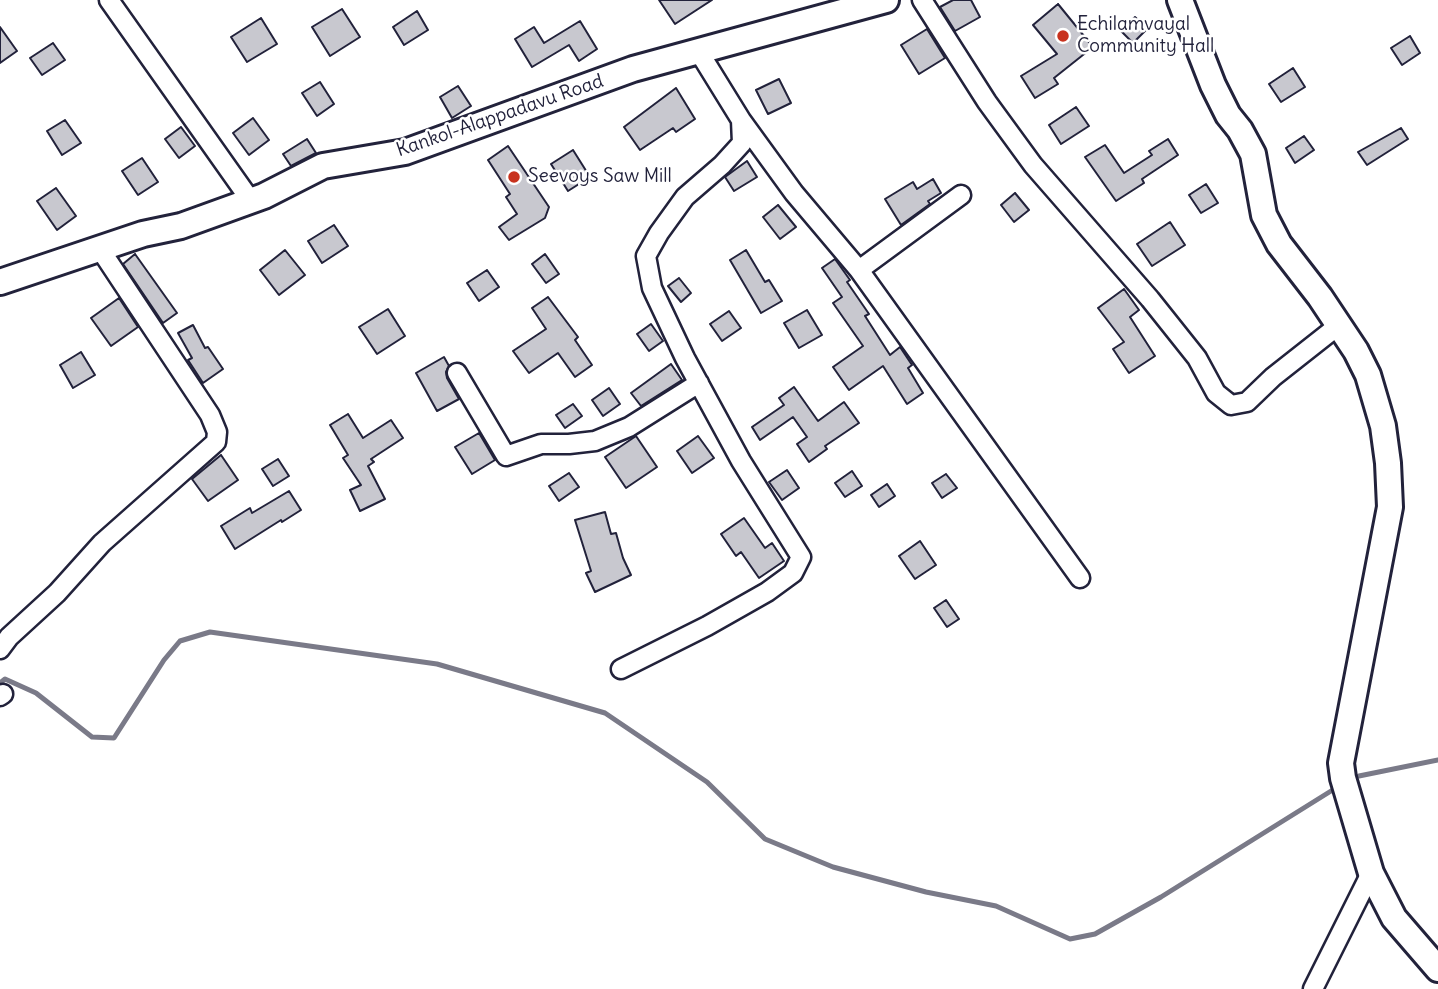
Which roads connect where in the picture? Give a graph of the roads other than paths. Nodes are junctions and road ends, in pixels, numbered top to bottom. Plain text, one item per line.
1 (108, 0) edge
2 (886, 0) edge
3 (922, 0) edge
4 (1180, 0) edge
5 (699, 52) junction
6 (741, 120) junction
7 (961, 195) dead end
8 (251, 201) junction
9 (100, 249) junction
10 (859, 271) junction
11 (3, 277) edge
12 (1339, 325) junction
13 (457, 373) dead end
14 (699, 383) junction
15 (1080, 578) dead end
16 (0, 649) edge
17 (621, 669) dead end
18 (1371, 873) junction
19 (1438, 970) edge
20 (1313, 989) edge

1 - 8 street
2 - 5 street, Kankol-Alappadavu Road
3 - 12 street
4 - 12 street
5 - 6 street
5 - 8 street, Kankol-Alappadavu Road
6 - 10 street
6 - 14 street
7 - 10 street
8 - 9 street, Kankol-Alappadavu Road
9 - 11 street, Kankol-Alappadavu Road
9 - 16 street
10 - 15 street
12 - 18 street
13 - 14 street
14 - 17 street
18 - 19 street
18 - 20 street

